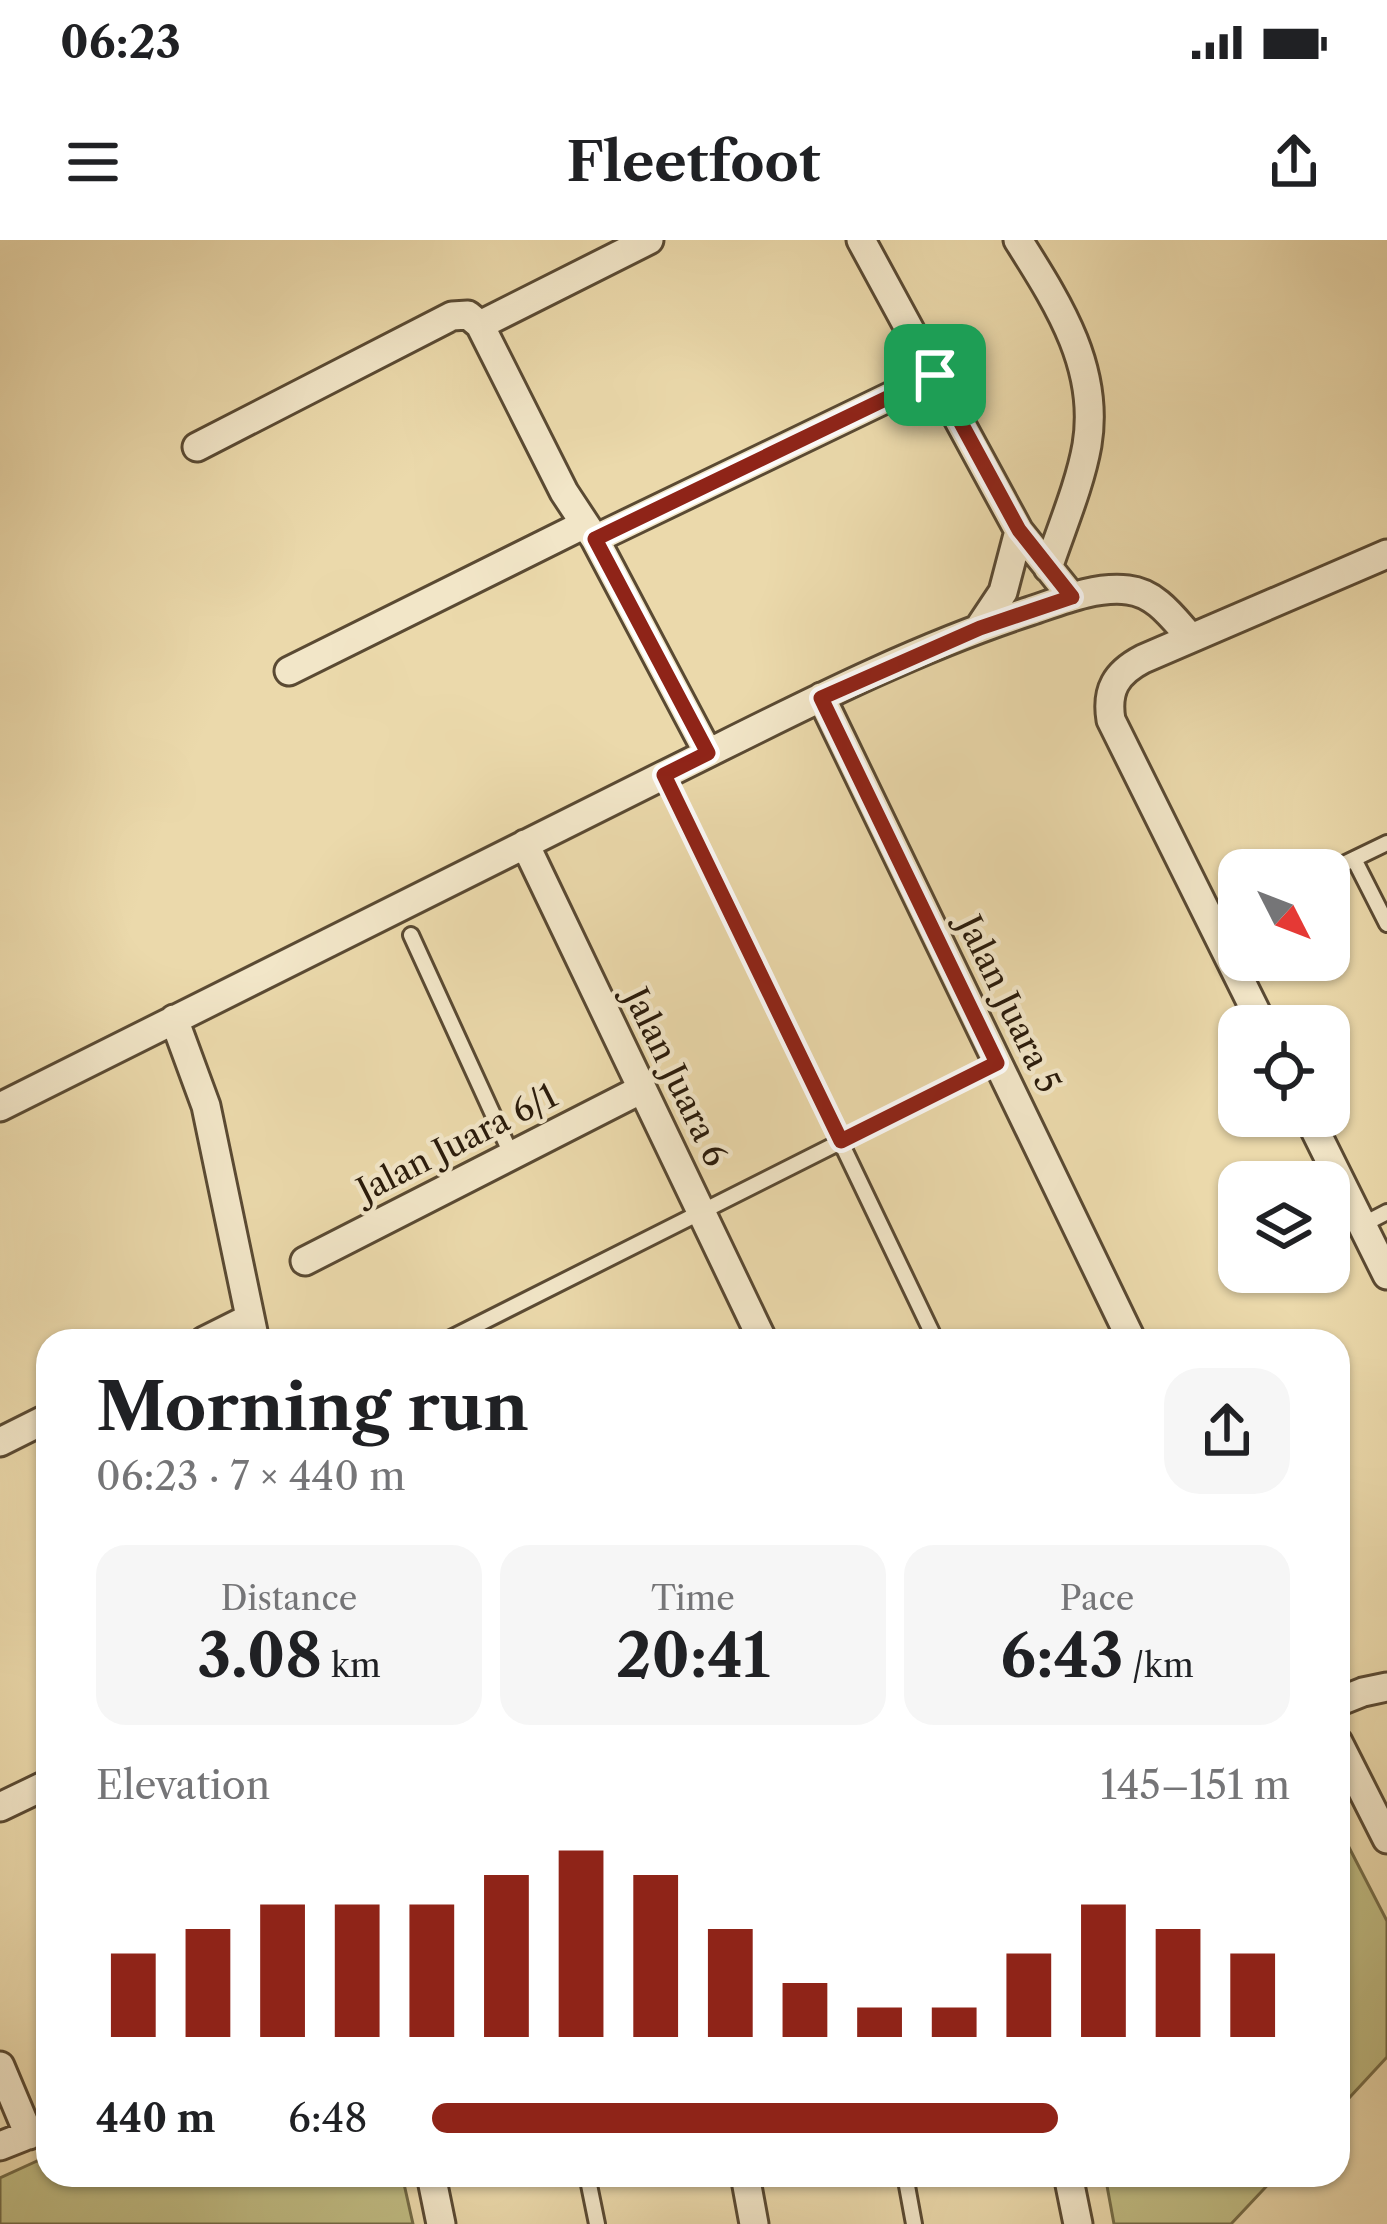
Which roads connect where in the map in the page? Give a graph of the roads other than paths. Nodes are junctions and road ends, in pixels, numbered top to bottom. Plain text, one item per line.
1 (649, 240) edge
2 (861, 240) edge
3 (1018, 240) edge
4 (481, 325) junction
5 (935, 375) junction
6 (197, 447) dead end
7 (1019, 530) junction
8 (590, 532) junction
9 (1386, 556) edge
10 (1048, 568) junction
11 (1072, 597) junction
12 (980, 628) junction
13 (1191, 638) junction
14 (289, 671) dead end
15 (821, 698) junction
16 (708, 753) junction
17 (664, 775) junction
18 (1387, 843) edge
19 (525, 844) junction
20 (1354, 859) junction
21 (1350, 861) edge
22 (1218, 906) edge
23 (1387, 924) edge
24 (411, 935) dead end
25 (174, 1019) junction
26 (997, 1063) junction
27 (642, 1089) junction
28 (0, 1107) edge
29 (1322, 1137) edge
30 (841, 1141) junction
31 (512, 1156) junction
32 (700, 1212) junction
33 (1374, 1218) edge
34 (305, 1261) dead end
35 (1387, 1276) edge
36 (253, 1329) edge
37 (469, 1329) edge
38 (748, 1329) edge
39 (930, 1329) edge
40 (1126, 1329) edge
41 (36, 1424) edge
42 (0, 1442) edge
43 (1387, 1688) edge
44 (1350, 1697) edge
45 (1350, 1766) edge
46 (36, 1790) edge
47 (0, 1807) edge
48 (1387, 1839) edge
49 (0, 2066) edge
50 (36, 2126) edge
51 (36, 2132) edge
52 (0, 2146) edge
53 (433, 2187) edge
54 (590, 2187) edge
55 (747, 2187) edge
56 (906, 2187) edge
57 (1070, 2187) edge
58 (441, 2224) edge
59 (598, 2224) edge
60 (754, 2224) edge
61 (914, 2224) edge
62 (1078, 2224) edge

1 - 4 street
2 - 5 street
3 - 10 street
4 - 6 street
4 - 8 street
5 - 7 street
5 - 8 street
7 - 10 street
7 - 12 street
8 - 14 street
8 - 16 street
9 - 13 street
10 - 11 street
11 - 12 street
11 - 13 street
12 - 15 street
13 - 22 street
15 - 16 street
15 - 26 street, Jalan Juara 5
16 - 17 street
17 - 19 street
17 - 30 lane
18 - 20 lane
19 - 25 street
19 - 27 street, Jalan Juara 6
20 - 21 lane
20 - 23 lane
24 - 31 lane
25 - 28 street
25 - 36 street
26 - 30 lane
26 - 40 street, Jalan Juara 5
27 - 31 street, Jalan Juara 6/1
27 - 32 street, Jalan Juara 6
29 - 33 street
30 - 32 lane
30 - 39 lane
31 - 34 street, Jalan Juara 6/1
32 - 37 lane
32 - 38 street, Jalan Juara 6
33 - 35 street
41 - 42 street
43 - 44 street
45 - 48 street
46 - 47 street
49 - 50 street
51 - 52 street
53 - 58 street
54 - 59 lane
55 - 60 street
56 - 61 lane
57 - 62 street

